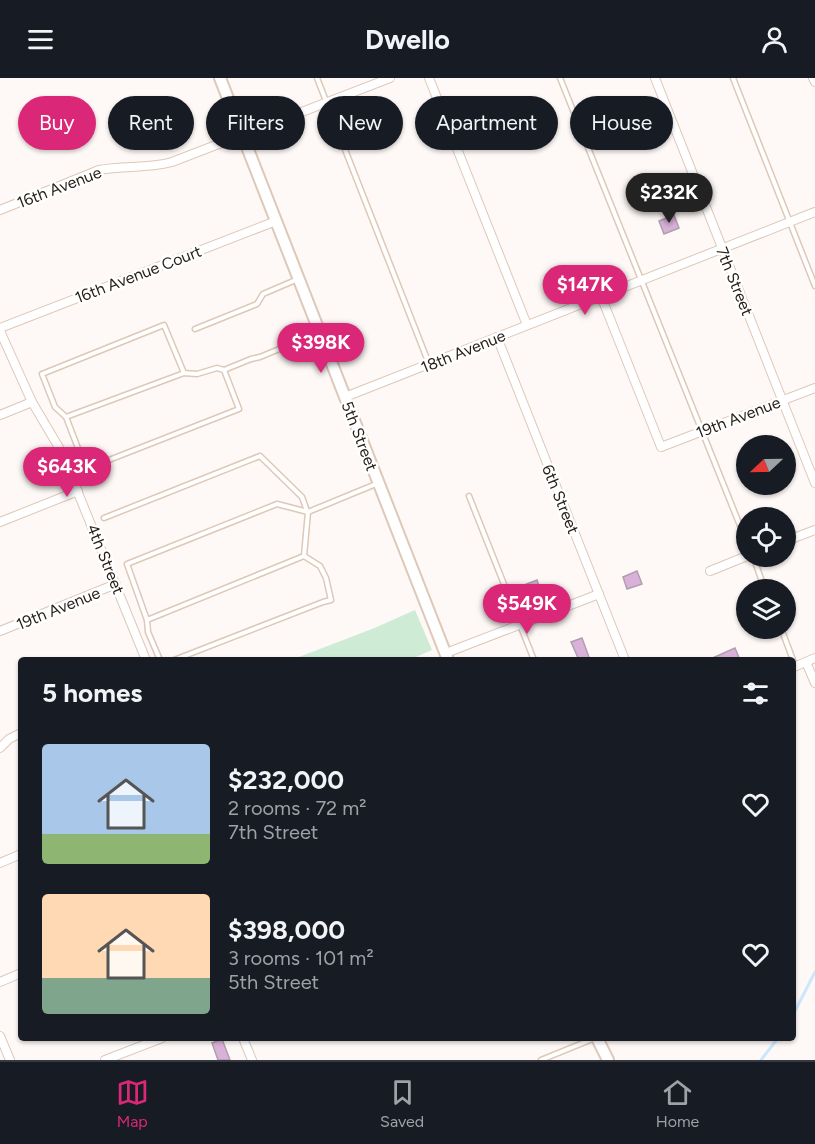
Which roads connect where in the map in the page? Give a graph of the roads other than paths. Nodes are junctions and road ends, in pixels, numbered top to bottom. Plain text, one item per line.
1 (220, 78) edge
2 (317, 78) edge
3 (390, 78) edge
4 (429, 78) edge
5 (560, 78) edge
6 (655, 78) edge
7 (733, 78) edge
8 (227, 96) edge
9 (324, 96) edge
10 (342, 96) edge
11 (206, 149) edge
12 (248, 150) edge
13 (345, 150) edge
14 (0, 210) edge
15 (815, 212) edge
16 (276, 221) junction
17 (790, 221) junction
18 (723, 248) junction
19 (298, 279) junction
20 (641, 281) junction
21 (815, 286) edge
22 (601, 296) junction
23 (527, 325) junction
24 (0, 329) edge
25 (195, 329) dead end
26 (320, 333) junction
27 (497, 337) junction
28 (429, 364) junction
29 (224, 370) junction
30 (184, 373) junction
31 (815, 387) edge
32 (345, 397) junction
33 (783, 400) junction
34 (32, 402) junction
35 (0, 415) edge
36 (66, 417) junction
37 (702, 431) junction
38 (378, 483) junction
39 (815, 483) edge
40 (78, 491) junction
41 (469, 496) dead end
42 (308, 512) junction
43 (736, 516) edge
44 (104, 518) dead end
45 (0, 522) edge
46 (815, 530) edge
47 (796, 537) edge
48 (304, 556) junction
49 (736, 560) edge
50 (710, 571) dead end
51 (116, 584) junction
52 (599, 594) junction
53 (147, 620) junction
54 (520, 624) junction
55 (0, 631) edge
56 (784, 639) edge
57 (447, 656) edge
58 (145, 657) edge
59 (159, 657) edge
60 (182, 657) edge
61 (533, 657) edge
62 (624, 657) edge
63 (791, 657) edge
64 (815, 658) edge
65 (806, 662) junction
66 (796, 664) edge
67 (815, 683) edge
68 (18, 735) edge
69 (0, 748) edge
70 (18, 855) edge
71 (0, 863) edge
72 (18, 974) edge
73 (0, 982) edge
74 (0, 1036) edge
75 (154, 1041) edge
76 (244, 1041) edge
77 (588, 1041) edge
78 (598, 1041) edge
79 (10, 1060) edge
80 (105, 1060) edge
81 (252, 1060) edge
82 (541, 1060) edge
83 (608, 1060) edge

1 - 8 main road, 5th Street
2 - 9 lane
3 - 10 street, 16th Avenue
4 - 23 street
5 - 20 lane
6 - 18 street, 7th Street
7 - 17 lane
11 - 14 street, 16th Avenue
12 - 16 main road, 5th Street
13 - 28 lane
15 - 17 street, 18th Avenue
16 - 19 main road, 5th Street
16 - 24 street, 16th Avenue Court
17 - 18 street, 18th Avenue
17 - 21 lane
18 - 20 street, 18th Avenue
18 - 33 street, 7th Street
19 - 25 lane
19 - 26 main road, 5th Street
20 - 22 street, 18th Avenue
20 - 37 lane
22 - 23 street, 18th Avenue
22 - 37 street, 19th Avenue
23 - 27 street, 18th Avenue
24 - 34 street, 4th Street
26 - 29 lane
26 - 32 main road, 5th Street
27 - 28 street, 18th Avenue
27 - 52 street, 6th Street
28 - 32 street, 18th Avenue
29 - 30 lane
29 - 36 lane
30 - 36 lane
30 - 36 lane
31 - 33 street, 19th Avenue
32 - 38 main road, 5th Street
33 - 37 street, 19th Avenue
33 - 39 street, 7th Street
34 - 35 street
34 - 40 street, 4th Street
37 - 43 lane
38 - 42 lane
38 - 57 main road, 5th Street
40 - 45 street
40 - 51 street, 4th Street
41 - 54 lane
42 - 44 lane
42 - 48 lane
42 - 53 lane
46 - 47 street
48 - 53 lane
48 - 60 lane
49 - 50 street
51 - 55 street, 19th Avenue
51 - 58 street, 4th Street
52 - 54 street
52 - 62 street, 6th Street
53 - 59 lane
54 - 57 street
54 - 61 lane
56 - 63 lane
64 - 65 street
65 - 66 street
65 - 67 street
68 - 69 street
70 - 71 street
72 - 73 street
74 - 79 street
75 - 80 street
76 - 81 street
77 - 82 lane
78 - 83 main road

